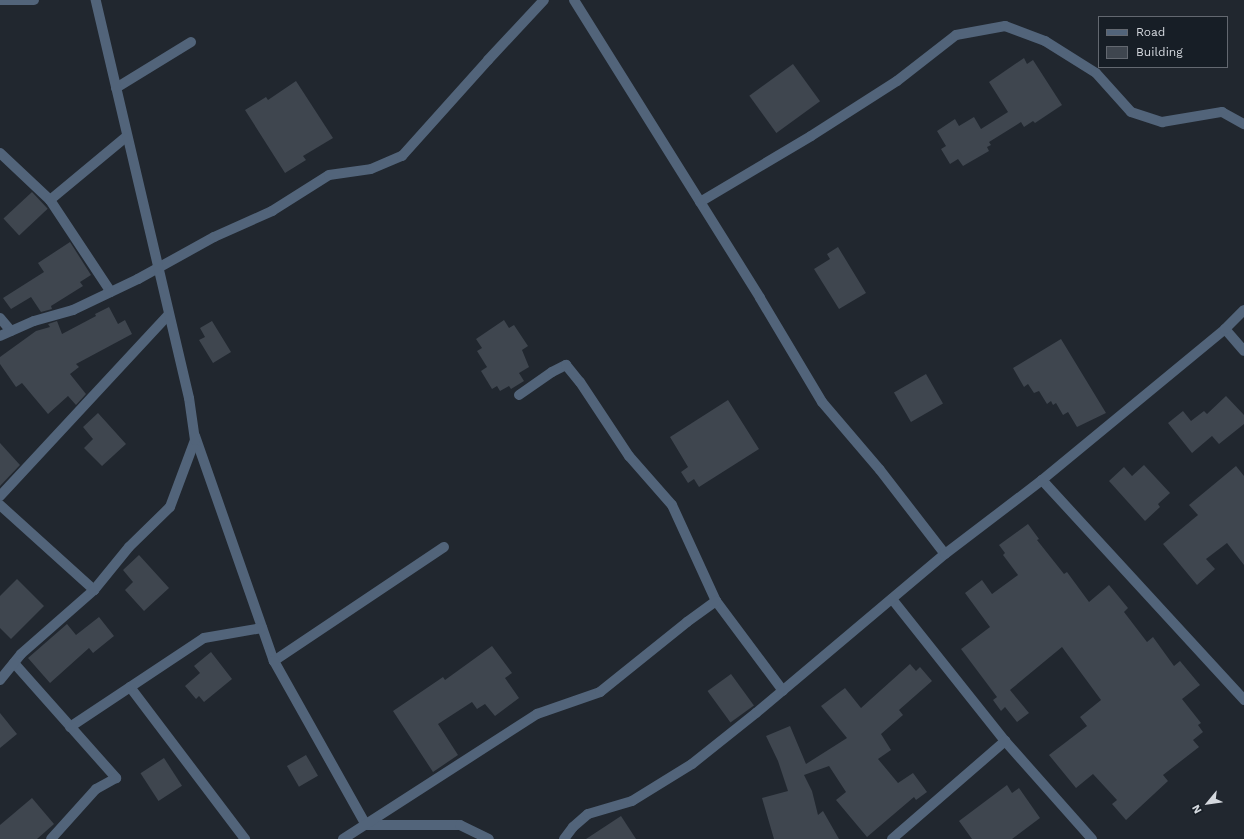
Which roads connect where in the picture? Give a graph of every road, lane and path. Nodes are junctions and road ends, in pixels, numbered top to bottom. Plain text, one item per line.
1 (0, 0) edge
2 (34, 0) edge
3 (96, 0) edge
4 (544, 0) edge
5 (574, 0) edge
6 (191, 42) dead end
7 (116, 88) junction
8 (1244, 124) edge
9 (127, 136) junction
10 (0, 153) edge
11 (50, 200) junction
12 (700, 202) junction
13 (158, 268) junction
14 (111, 292) junction
15 (1244, 310) edge
16 (169, 314) junction
17 (0, 318) edge
18 (1225, 329) junction
19 (11, 332) junction
20 (0, 336) edge
21 (1244, 351) edge
22 (518, 395) dead end
23 (194, 434) junction
24 (1042, 480) junction
25 (0, 496) edge
26 (0, 505) edge
27 (444, 547) dead end
28 (945, 554) junction
29 (94, 590) junction
30 (892, 599) junction
31 (716, 601) junction
32 (262, 628) junction
33 (274, 661) junction
34 (14, 663) junction
35 (0, 680) edge
36 (130, 687) junction
37 (783, 691) junction
38 (1244, 700) edge
39 (70, 727) junction
40 (1005, 741) junction
41 (366, 825) junction
42 (51, 839) edge
43 (245, 839) edge
44 (343, 839) edge
45 (489, 839) edge
46 (564, 839) edge
47 (892, 839) edge
48 (1092, 839) edge

1 - 2 street
3 - 7 street
4 - 13 street
5 - 12 street
6 - 7 street
7 - 9 street
8 - 12 street
9 - 11 street
9 - 13 street
10 - 11 street
11 - 14 street
12 - 28 street
13 - 14 street
13 - 16 street
14 - 19 street
15 - 18 street
16 - 23 street
16 - 25 street
17 - 19 street
18 - 21 street
18 - 24 street
19 - 20 street
22 - 31 street
23 - 29 street
23 - 32 street
24 - 28 street
24 - 38 street
26 - 29 street
27 - 33 street
28 - 30 street
29 - 34 street
30 - 37 street
30 - 40 street
31 - 37 street
31 - 41 street
32 - 33 street
32 - 36 street
33 - 41 street
34 - 35 street
34 - 39 street
36 - 39 street
36 - 43 street
37 - 46 street
39 - 42 street
40 - 47 street
40 - 48 street
41 - 44 street
41 - 45 street

